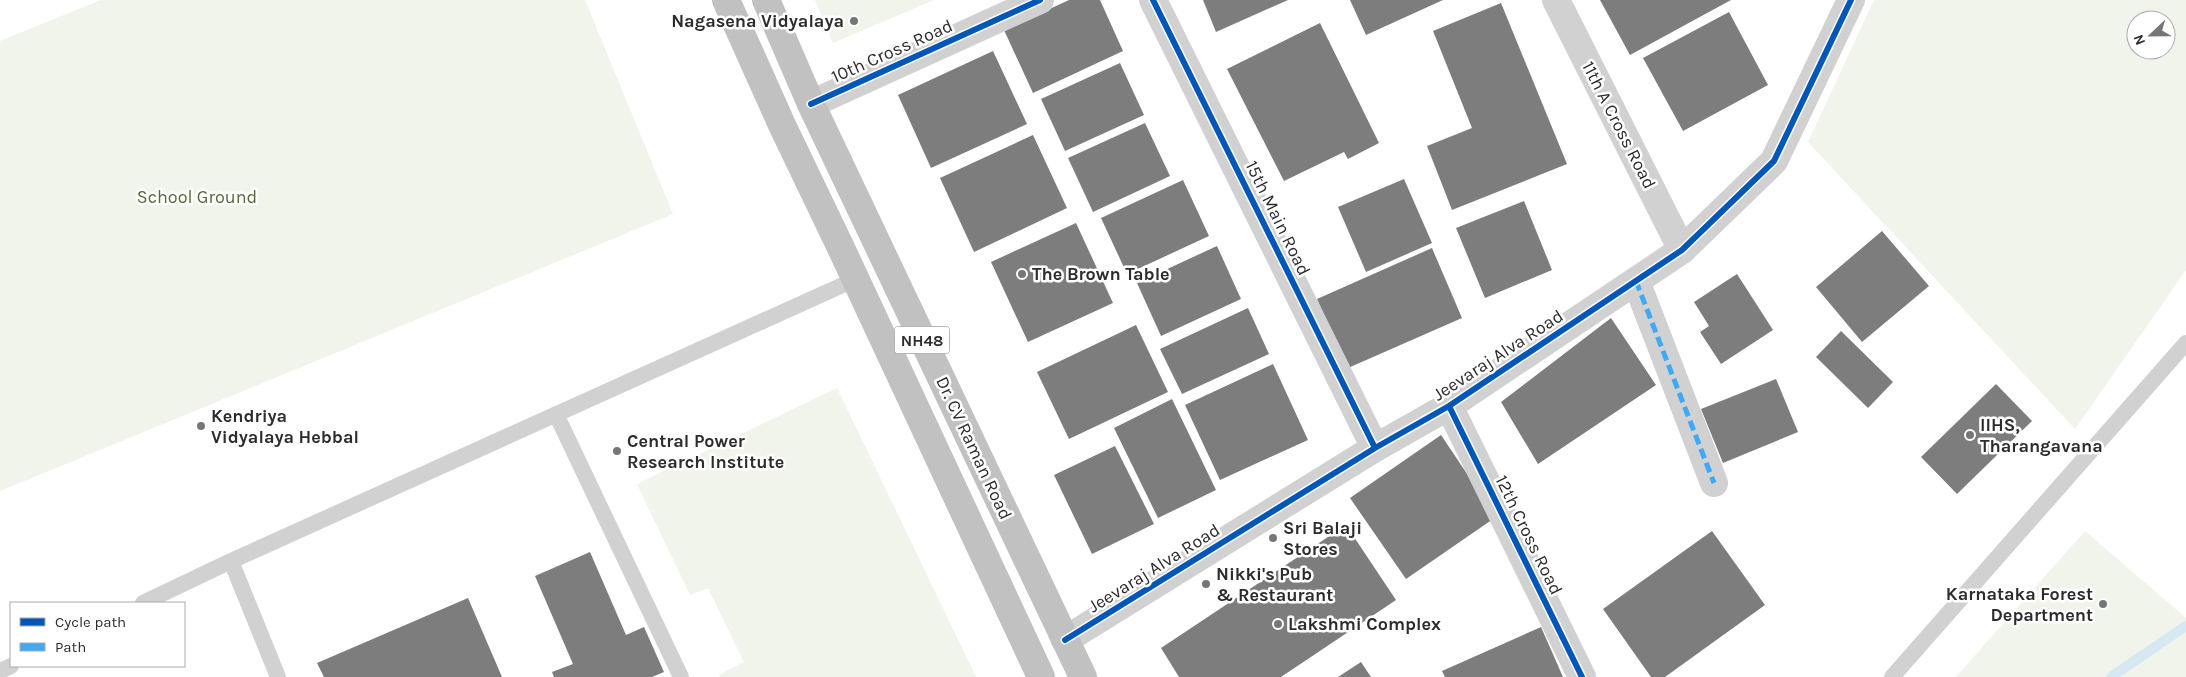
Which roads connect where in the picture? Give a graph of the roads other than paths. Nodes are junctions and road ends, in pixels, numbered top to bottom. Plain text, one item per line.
1 (726, 0) edge
2 (766, 0) edge
3 (1040, 0) edge
4 (1153, 0) edge
5 (1556, 0) edge
6 (1851, 0) edge
7 (811, 104) junction
8 (1682, 250) junction
9 (856, 279) junction
10 (1636, 281) junction
11 (2186, 343) edge
12 (1449, 406) junction
13 (556, 414) junction
14 (1375, 448) junction
15 (1714, 483) dead end
16 (231, 561) junction
17 (145, 602) edge
18 (1065, 640) junction
19 (278, 677) edge
20 (681, 677) edge
21 (1040, 677) edge
22 (1083, 677) edge
23 (1582, 677) edge
24 (1892, 677) edge

1 - 9 highway, Dr. CV Raman Road / NH48
2 - 7 highway, Dr. CV Raman Road / NH48
3 - 7 street, 10th Cross Road
4 - 14 street, 15th Main Road
5 - 8 street, 11th A Cross Road
6 - 8 street, Jeevaraj Alva Road
7 - 18 highway, Dr. CV Raman Road / NH48
8 - 10 street, Jeevaraj Alva Road
9 - 13 lane
9 - 21 highway, Dr. CV Raman Road / NH48
10 - 12 street, Jeevaraj Alva Road
10 - 15 street
11 - 24 lane
12 - 14 street, Jeevaraj Alva Road
12 - 23 street, 12th Cross Road
13 - 16 lane
13 - 20 lane
14 - 18 street, Jeevaraj Alva Road
16 - 17 lane
16 - 19 lane
18 - 22 highway, Dr. CV Raman Road / NH48

